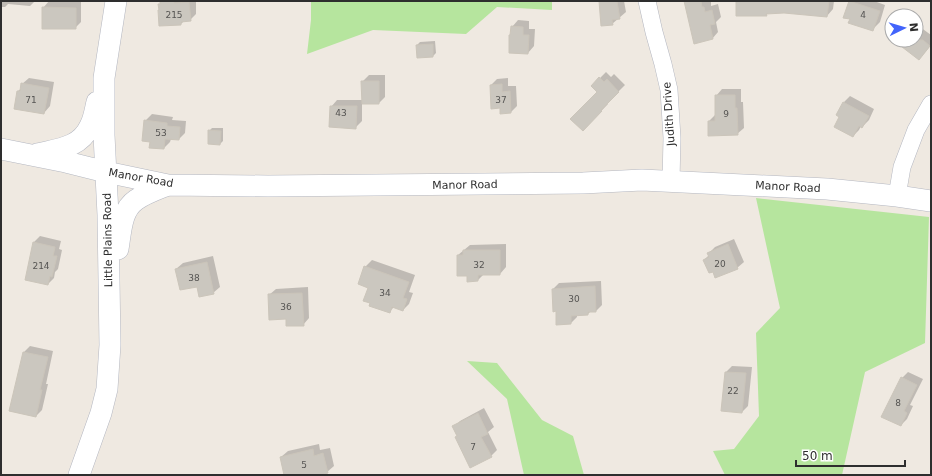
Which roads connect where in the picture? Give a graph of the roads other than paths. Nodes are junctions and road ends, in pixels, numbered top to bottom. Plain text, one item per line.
1 (116, 1) edge
2 (647, 1) edge
3 (104, 78) junction
4 (931, 104) edge
5 (1, 149) edge
6 (30, 156) junction
7 (106, 172) junction
8 (671, 181) junction
9 (168, 185) junction
10 (897, 196) junction
11 (931, 201) edge
12 (109, 302) junction
13 (79, 475) edge

1 - 3 street, Little Plains Road
2 - 8 street, Judith Drive
3 - 6 street
3 - 7 street, Little Plains Road
4 - 10 street
5 - 6 street, Manor Road
6 - 7 street, Manor Road
7 - 9 street, Manor Road
7 - 12 street, Little Plains Road
8 - 9 street, Manor Road
8 - 10 street, Manor Road
9 - 12 street
10 - 11 street, Manor Road
12 - 13 street, Little Plains Road

